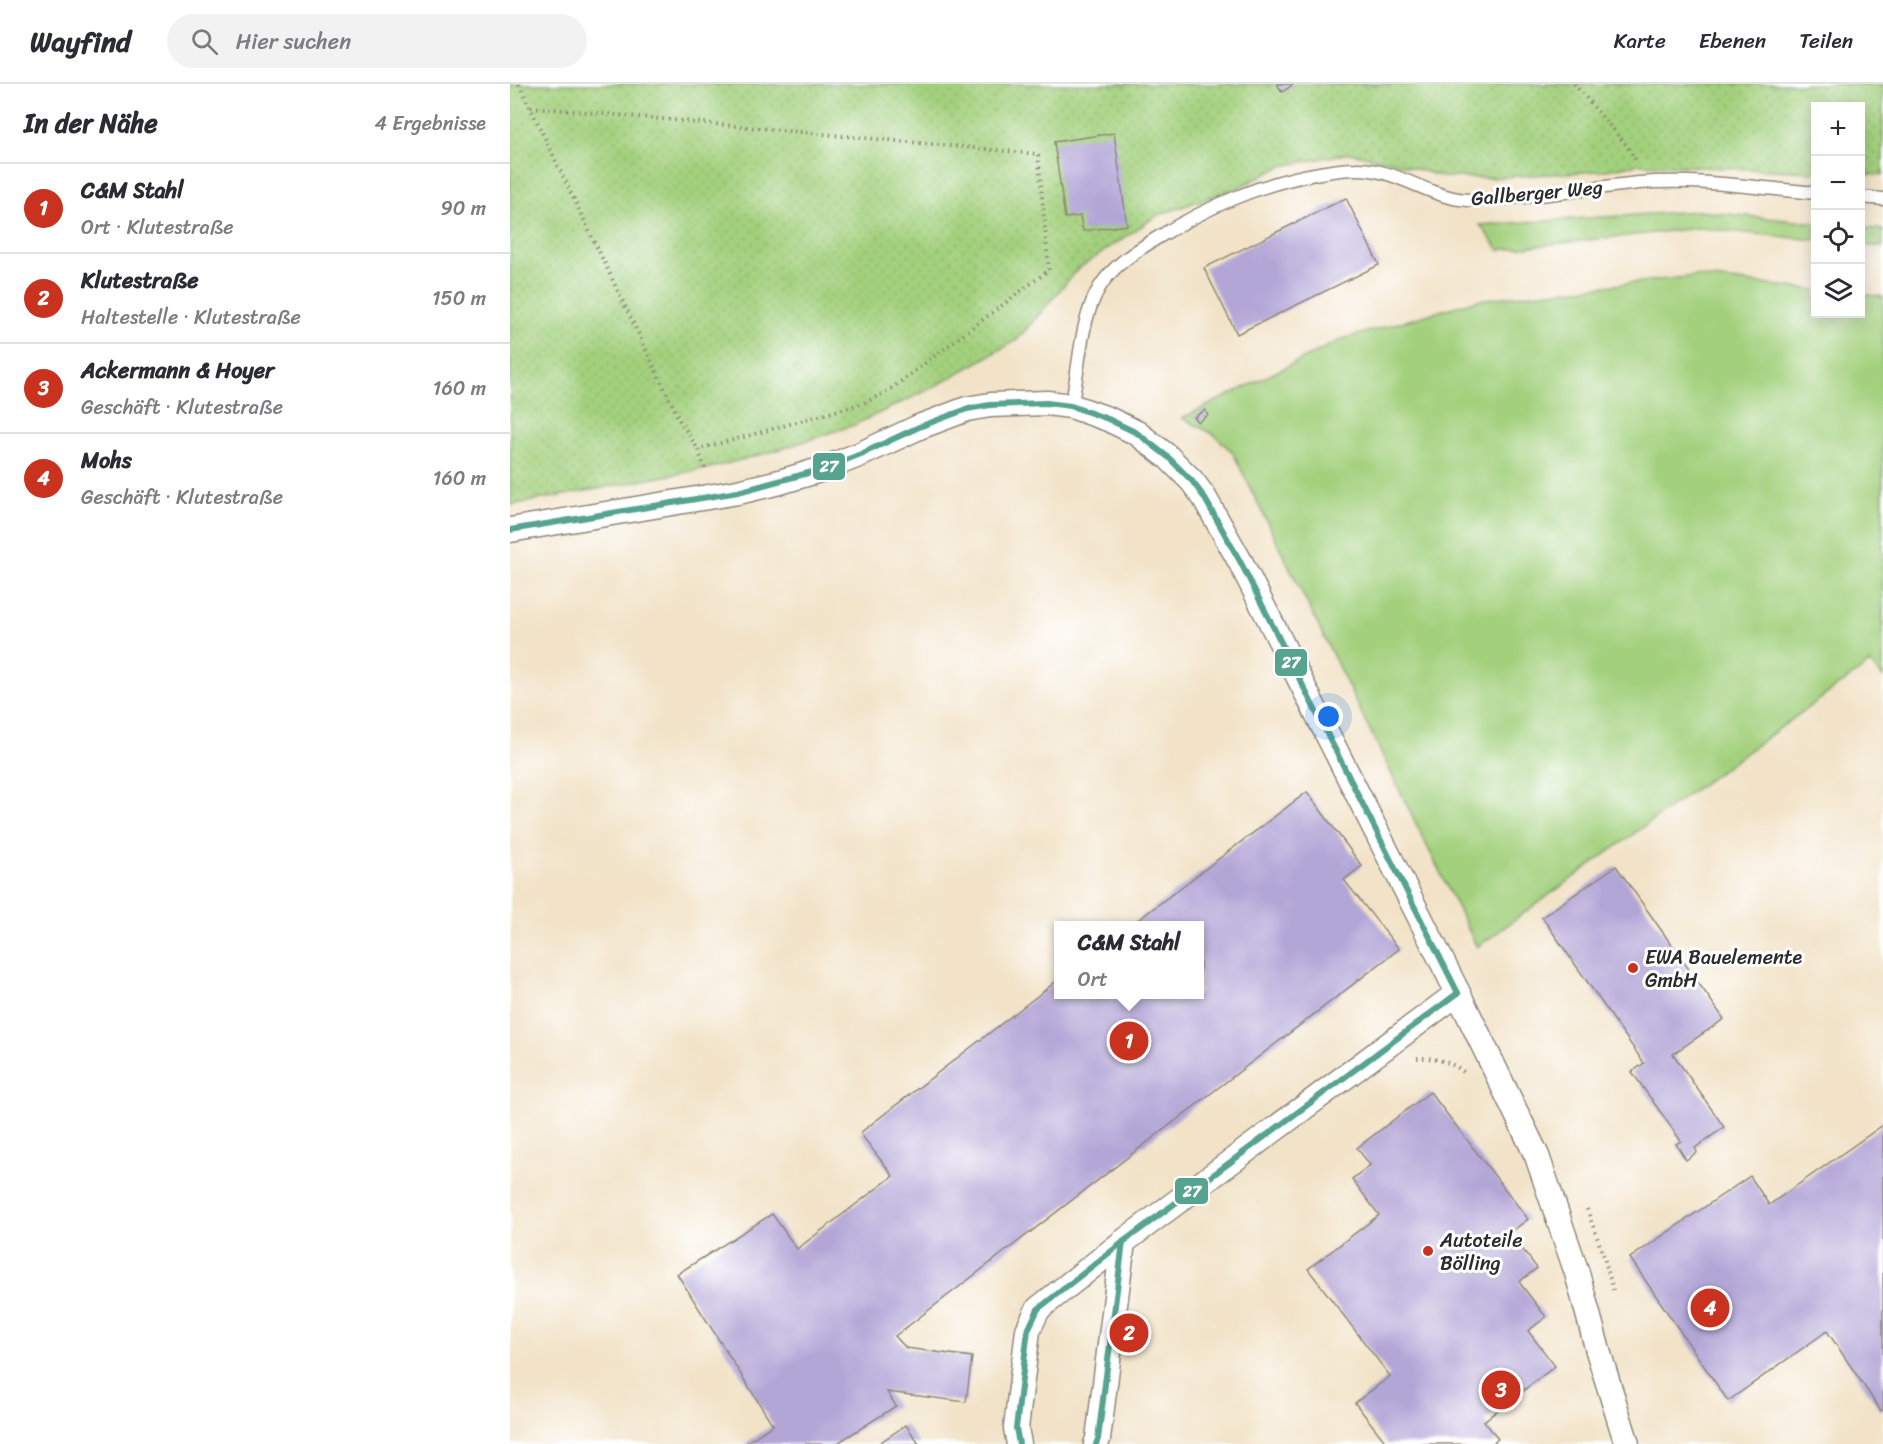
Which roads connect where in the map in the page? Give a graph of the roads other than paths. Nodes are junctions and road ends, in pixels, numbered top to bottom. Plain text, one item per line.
1 (1811, 193) edge
2 (1865, 197) edge
3 (1883, 199) edge
4 (1071, 406) junction
5 (510, 530) edge
6 (1458, 993) junction
7 (1123, 1242) junction
8 (1018, 1444) edge
9 (1096, 1444) edge
10 (1627, 1444) edge

1 - 4 lane, Gallberger Weg
2 - 3 lane
4 - 5 street
4 - 6 street
6 - 7 street
6 - 10 street
7 - 8 street
7 - 9 street

